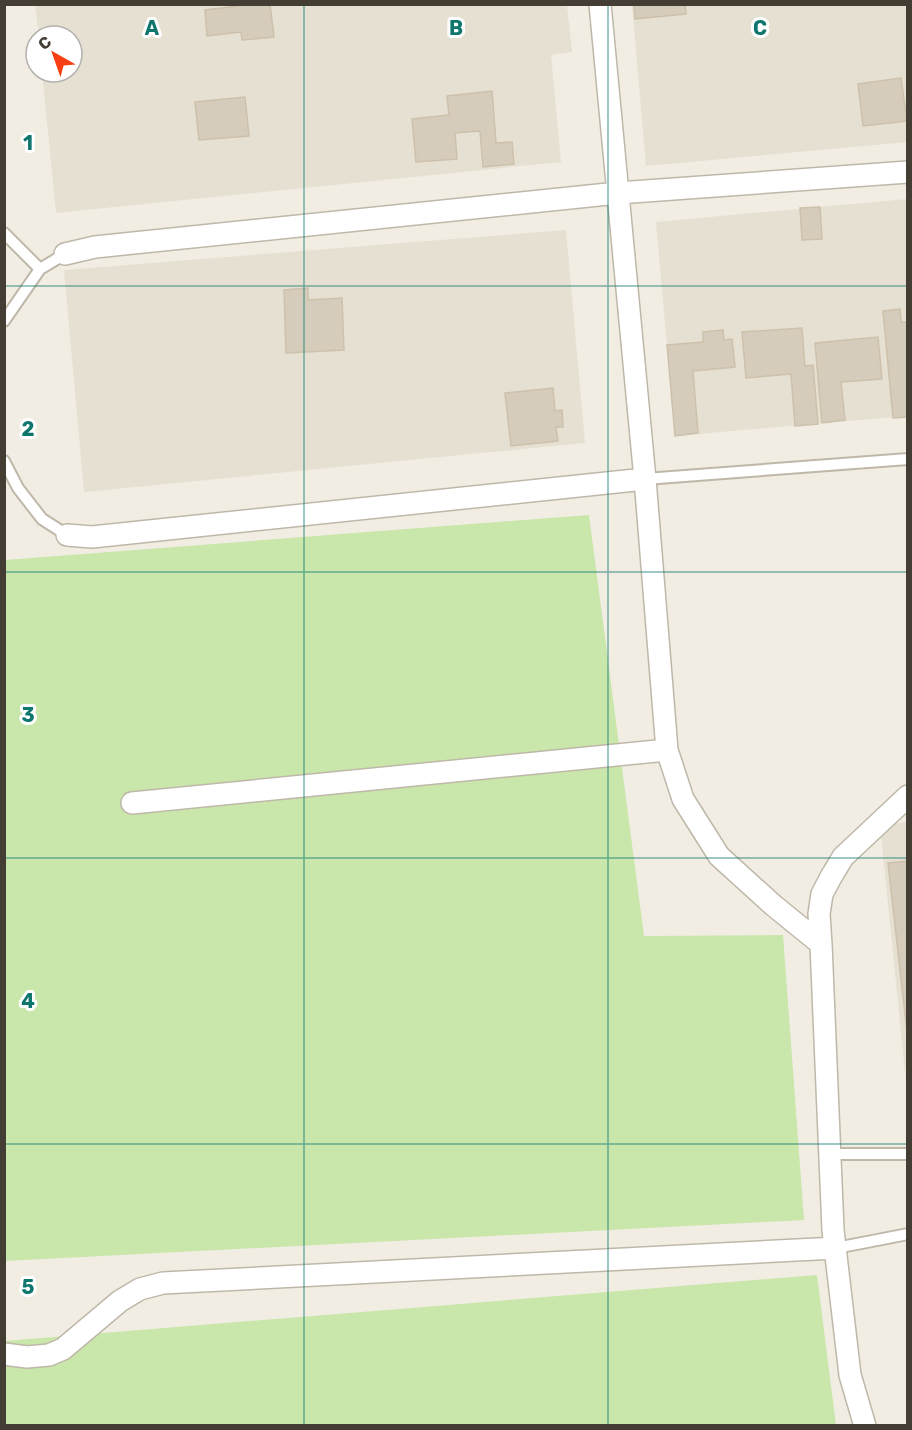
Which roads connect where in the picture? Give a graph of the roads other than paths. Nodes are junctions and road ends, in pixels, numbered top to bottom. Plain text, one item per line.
1 (600, 4) edge
2 (908, 172) edge
3 (618, 193) junction
4 (4, 233) edge
5 (65, 254) joint
6 (40, 269) junction
7 (4, 321) edge
8 (908, 459) edge
9 (4, 461) edge
10 (645, 478) junction
11 (67, 535) joint
12 (667, 750) junction
13 (908, 796) edge
14 (132, 803) dead end
15 (821, 944) junction
16 (830, 1154) junction
17 (908, 1154) edge
18 (908, 1234) edge
19 (836, 1248) junction
20 (4, 1354) edge
21 (865, 1425) edge

1 - 3 street
2 - 3 street
3 - 5 street
3 - 10 street
4 - 6 lane
5 - 6 lane
6 - 7 lane
8 - 10 lane
9 - 11 lane
10 - 11 street
10 - 12 street
12 - 14 street
12 - 15 street
13 - 15 street
15 - 16 street
16 - 17 lane
16 - 19 street
18 - 19 lane
19 - 20 street
19 - 21 street

